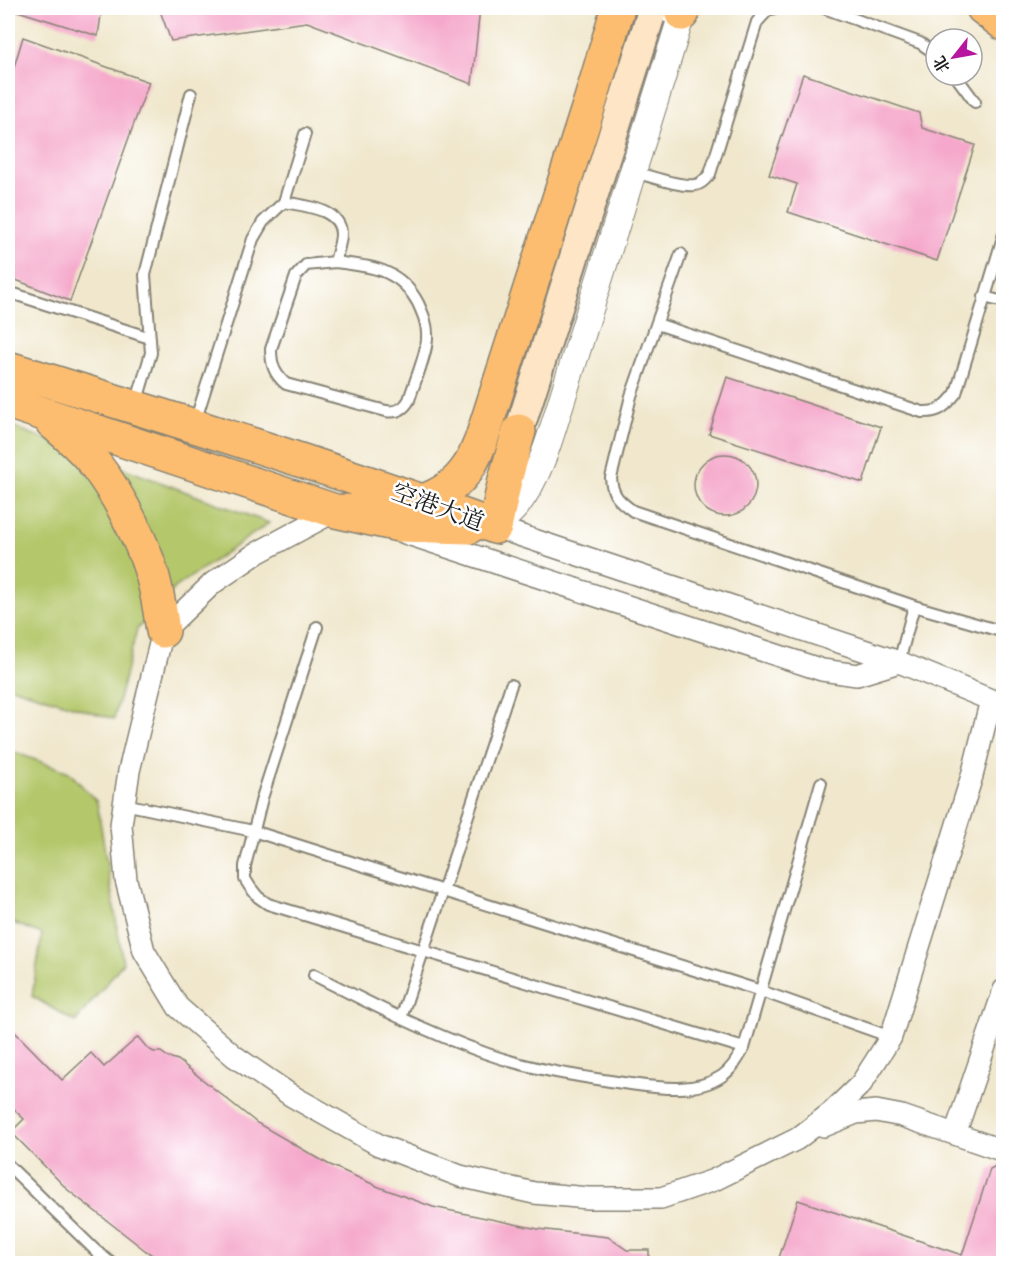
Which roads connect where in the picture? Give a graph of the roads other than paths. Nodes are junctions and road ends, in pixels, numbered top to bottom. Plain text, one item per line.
1 (618, 8) edge
2 (774, 8) edge
3 (824, 8) edge
4 (983, 8) edge
5 (671, 9) edge
6 (1004, 24) edge
7 (924, 46) edge
8 (964, 87) edge
9 (191, 94) dead end
10 (975, 102) dead end
11 (305, 134) dead end
12 (634, 172) junction
13 (284, 202) junction
14 (1004, 234) edge
15 (681, 254) dead end
16 (335, 262) junction
17 (8, 292) edge
18 (984, 297) junction
19 (1004, 302) edge
20 (657, 324) junction
21 (150, 338) junction
22 (8, 368) edge
23 (8, 402) edge
24 (135, 407) junction
25 (41, 413) junction
26 (194, 425) junction
27 (519, 431) joint
28 (422, 501) junction
29 (335, 511) junction
30 (495, 527) junction
31 (914, 606) junction
32 (317, 627) dead end
33 (163, 631) junction
34 (1004, 632) edge
35 (899, 662) junction
36 (510, 686) dead end
37 (997, 702) edge
38 (821, 783) dead end
39 (124, 804) junction
40 (253, 831) junction
41 (443, 891) junction
42 (424, 951) junction
43 (314, 975) dead end
44 (1004, 990) edge
45 (761, 991) junction
46 (401, 1018) junction
47 (891, 1036) junction
48 (744, 1048) junction
49 (955, 1134) junction
50 (797, 1139) junction
51 (1004, 1151) edge
52 (8, 1165) edge
53 (112, 1263) edge

1 - 28 main road
2 - 12 lane
3 - 7 lane
4 - 6 main road
5 - 12 street
5 - 27 main road
8 - 10 lane
9 - 21 lane
11 - 13 lane
12 - 30 street
13 - 16 lane
13 - 26 lane
14 - 18 lane
15 - 20 lane
16 - 16 lane
17 - 21 lane
18 - 19 lane
18 - 20 lane
20 - 31 lane
21 - 24 lane
22 - 24 main road, 空港大道
23 - 25 main road, 空港大道
24 - 26 main road, 空港大道
25 - 29 main road, 空港大道
25 - 33 main road
26 - 28 main road, 空港大道
27 - 30 main road
28 - 29 main road
28 - 30 main road, 空港大道
29 - 30 main road, 空港大道
29 - 33 street
29 - 35 street
30 - 35 street
31 - 34 lane
31 - 35 lane
32 - 40 lane
33 - 39 street
35 - 37 street
36 - 41 lane
37 - 47 street
38 - 45 lane
39 - 40 lane
39 - 50 street
40 - 41 lane
40 - 42 lane
41 - 42 lane
41 - 45 lane
42 - 46 lane
42 - 48 lane
43 - 46 lane
44 - 49 street
45 - 47 lane
45 - 48 lane
46 - 48 lane
47 - 50 street
49 - 50 street
49 - 51 street
52 - 53 lane

